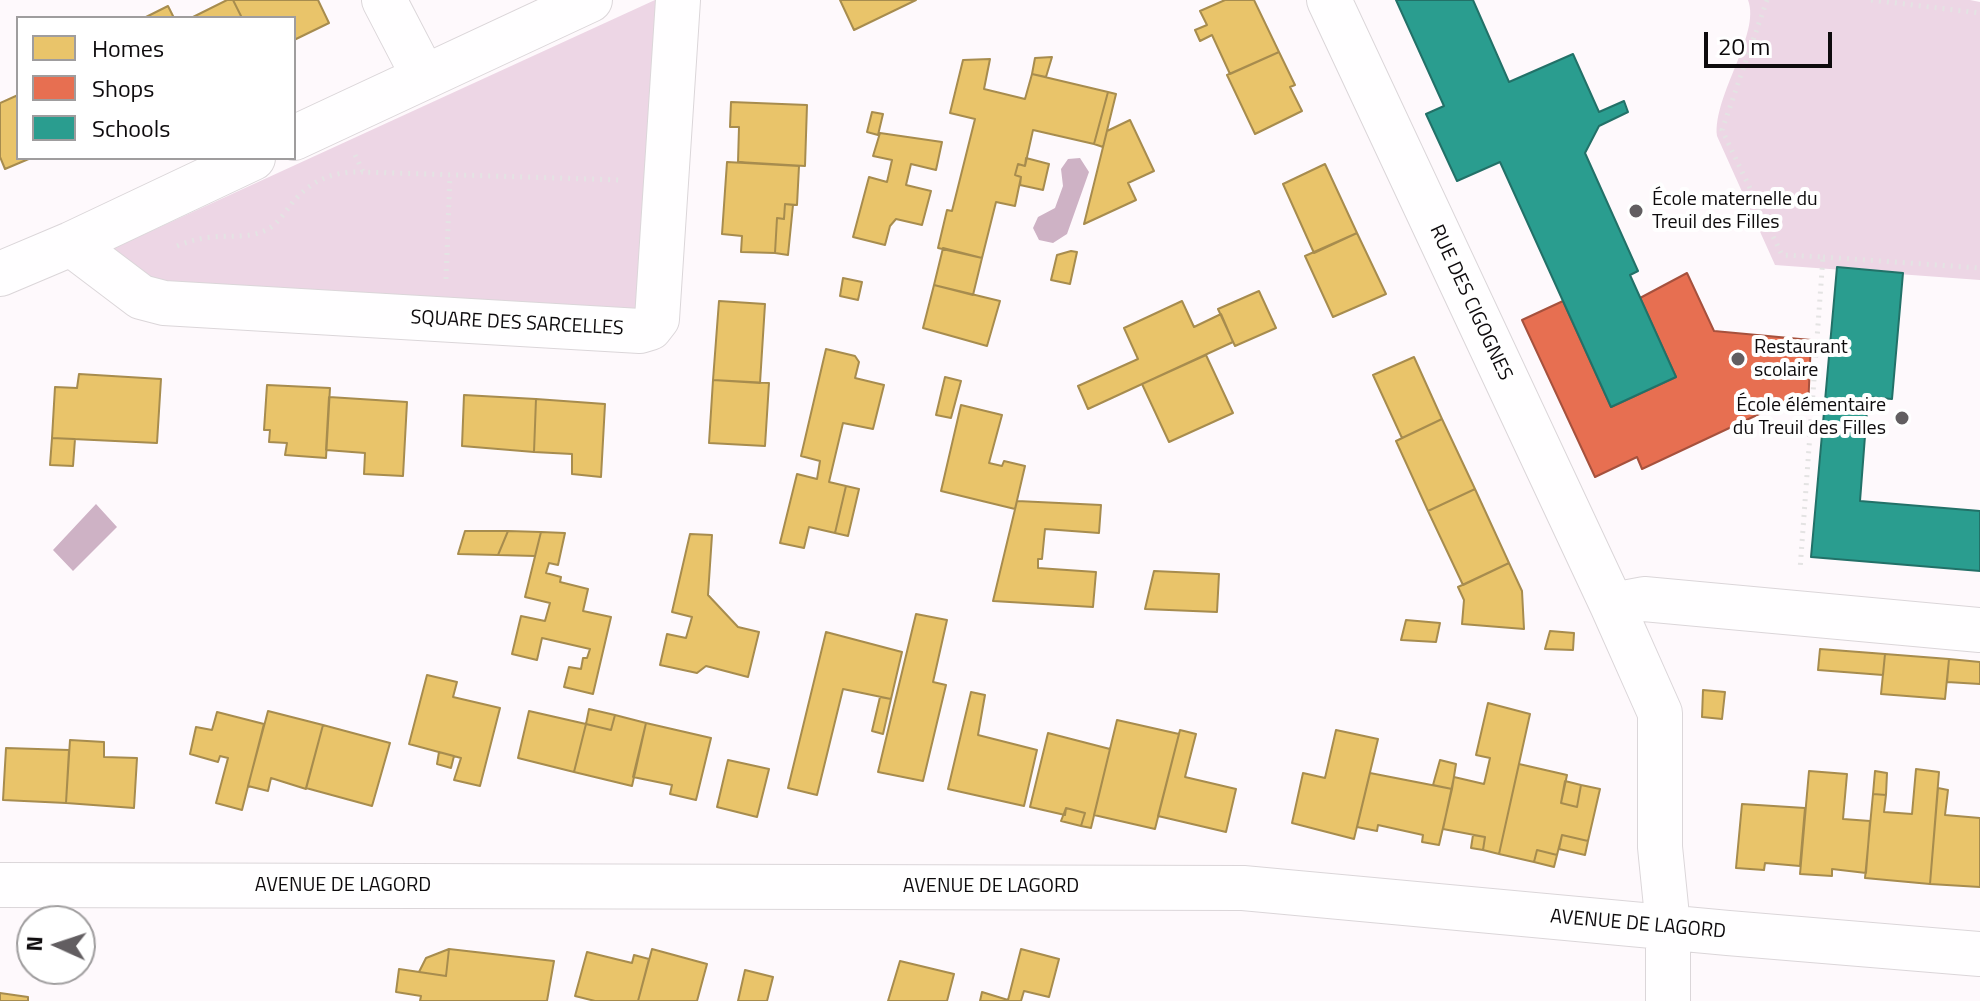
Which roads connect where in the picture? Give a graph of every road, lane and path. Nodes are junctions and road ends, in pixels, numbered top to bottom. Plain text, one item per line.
1 (384, 0) edge
2 (590, 0) edge
3 (678, 0) edge
4 (1329, 0) edge
5 (1767, 0) edge
6 (1871, 0) edge
7 (1980, 13) edge
8 (424, 77) junction
9 (339, 117) junction
10 (296, 137) edge
11 (249, 160) edge
12 (363, 172) junction
13 (450, 175) junction
14 (666, 181) junction
15 (71, 244) junction
16 (1823, 257) junction
17 (1980, 268) edge
18 (110, 273) junction
19 (0, 274) edge
20 (444, 320) junction
21 (1612, 605) junction
22 (1796, 615) junction
23 (1980, 630) edge
24 (0, 885) edge
25 (1668, 926) junction
26 (1980, 954) edge
27 (1668, 1001) edge

1 - 8 street
2 - 8 street
3 - 14 street, SQUARE DES SARCELLES
4 - 21 street, RUE DES CIGOGNES
5 - 16 path
6 - 7 path
8 - 9 street
9 - 10 street
9 - 12 path
11 - 15 street
12 - 13 path
12 - 18 path
13 - 14 path
13 - 20 path
14 - 20 street, SQUARE DES SARCELLES
15 - 18 street, SQUARE DES SARCELLES
15 - 19 street
16 - 17 path
16 - 22 path
18 - 20 street, SQUARE DES SARCELLES
21 - 22 street
21 - 25 street, RUE DES CIGOGNES
22 - 23 street
24 - 25 street, AVENUE DE LAGORD
25 - 26 street, AVENUE DE LAGORD
25 - 27 street, RUE DES CIGOGNES

